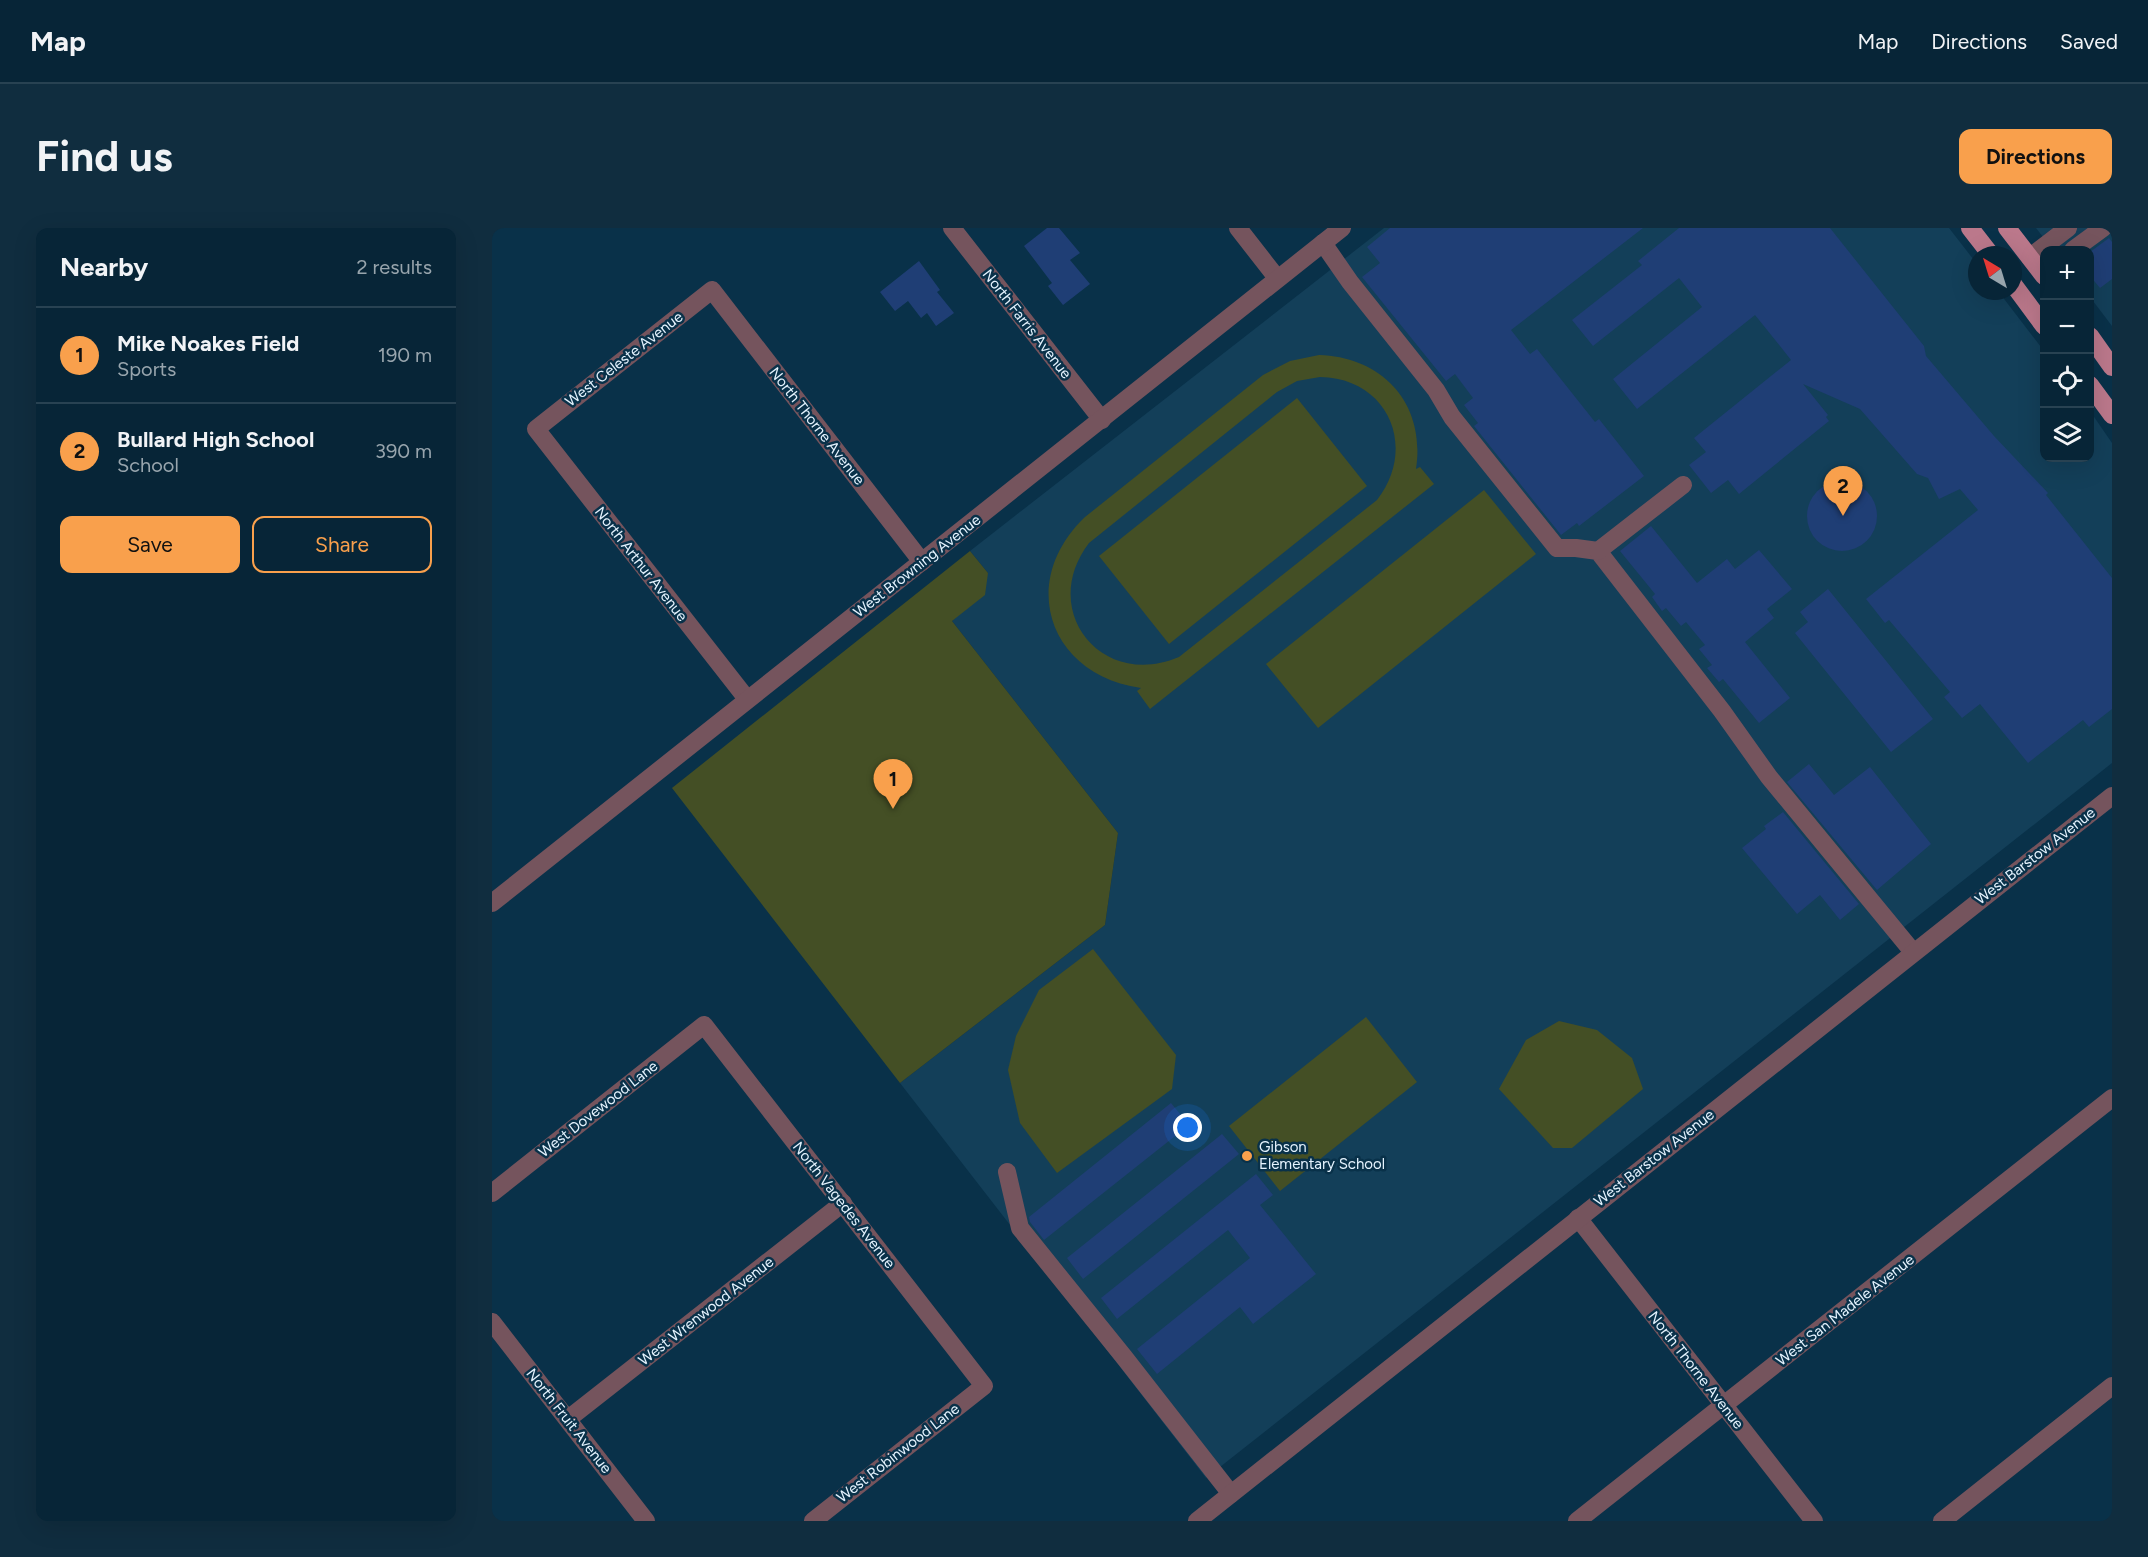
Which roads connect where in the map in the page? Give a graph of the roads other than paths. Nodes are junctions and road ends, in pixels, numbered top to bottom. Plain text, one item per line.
1 (952, 228) edge
2 (1238, 228) edge
3 (1342, 228) edge
4 (1970, 228) edge
5 (2068, 228) edge
6 (2103, 228) edge
7 (2008, 229) edge
8 (1323, 243) junction
9 (1984, 246) edge
10 (1993, 246) edge
11 (2078, 246) edge
12 (2030, 257) junction
13 (2040, 271) edge
14 (1277, 278) junction
15 (712, 290) joint
16 (2022, 296) edge
17 (2040, 321) edge
18 (2094, 342) edge
19 (2112, 367) edge
20 (2094, 390) edge
21 (2112, 415) edge
22 (1102, 420) junction
23 (536, 429) joint
24 (1683, 485) dead end
25 (1598, 551) junction
26 (922, 562) junction
27 (747, 699) junction
28 (2112, 796) edge
29 (492, 903) edge
30 (1913, 952) junction
31 (704, 1025) joint
32 (2112, 1098) edge
33 (1007, 1172) dead end
34 (492, 1193) edge
35 (843, 1203) junction
36 (1578, 1218) junction
37 (492, 1322) edge
38 (498, 1343) edge
39 (984, 1386) joint
40 (2112, 1386) edge
41 (1724, 1406) junction
42 (568, 1419) junction
43 (1231, 1494) junction
44 (646, 1521) edge
45 (813, 1521) edge
46 (1197, 1521) edge
47 (1577, 1521) edge
48 (1814, 1521) edge
49 (1942, 1521) edge

1 - 22 street, North Farris Avenue
2 - 14 street
3 - 8 street, West Browning Avenue
4 - 9 main road
5 - 12 street
6 - 11 street
7 - 10 main road
7 - 12 main road
8 - 14 street, West Browning Avenue
8 - 25 street
12 - 13 main road
14 - 22 street, West Browning Avenue
15 - 23 street, West Celeste Avenue
15 - 26 street, North Thorne Avenue
16 - 17 main road
18 - 19 main road
20 - 21 main road
22 - 26 street, West Browning Avenue
23 - 27 street, North Arthur Avenue
24 - 25 street
25 - 30 street
26 - 27 street, West Browning Avenue
27 - 29 street, West Browning Avenue
28 - 30 street, West Barstow Avenue
30 - 36 street, West Barstow Avenue
31 - 34 street, West Dovewood Lane
31 - 35 street, North Vagedes Avenue
32 - 41 street, West San Madele Avenue
33 - 43 street
35 - 39 street, North Vagedes Avenue
35 - 42 street, West Wrenwood Avenue
36 - 41 street, North Thorne Avenue
36 - 43 street, West Barstow Avenue
37 - 38 street, North Fruit Avenue
38 - 42 street, North Fruit Avenue
39 - 45 street, West Robinwood Lane
40 - 49 street
41 - 47 street, West San Madele Avenue
41 - 48 street, North Thorne Avenue
42 - 44 street, North Fruit Avenue
43 - 46 street, West Barstow Avenue

